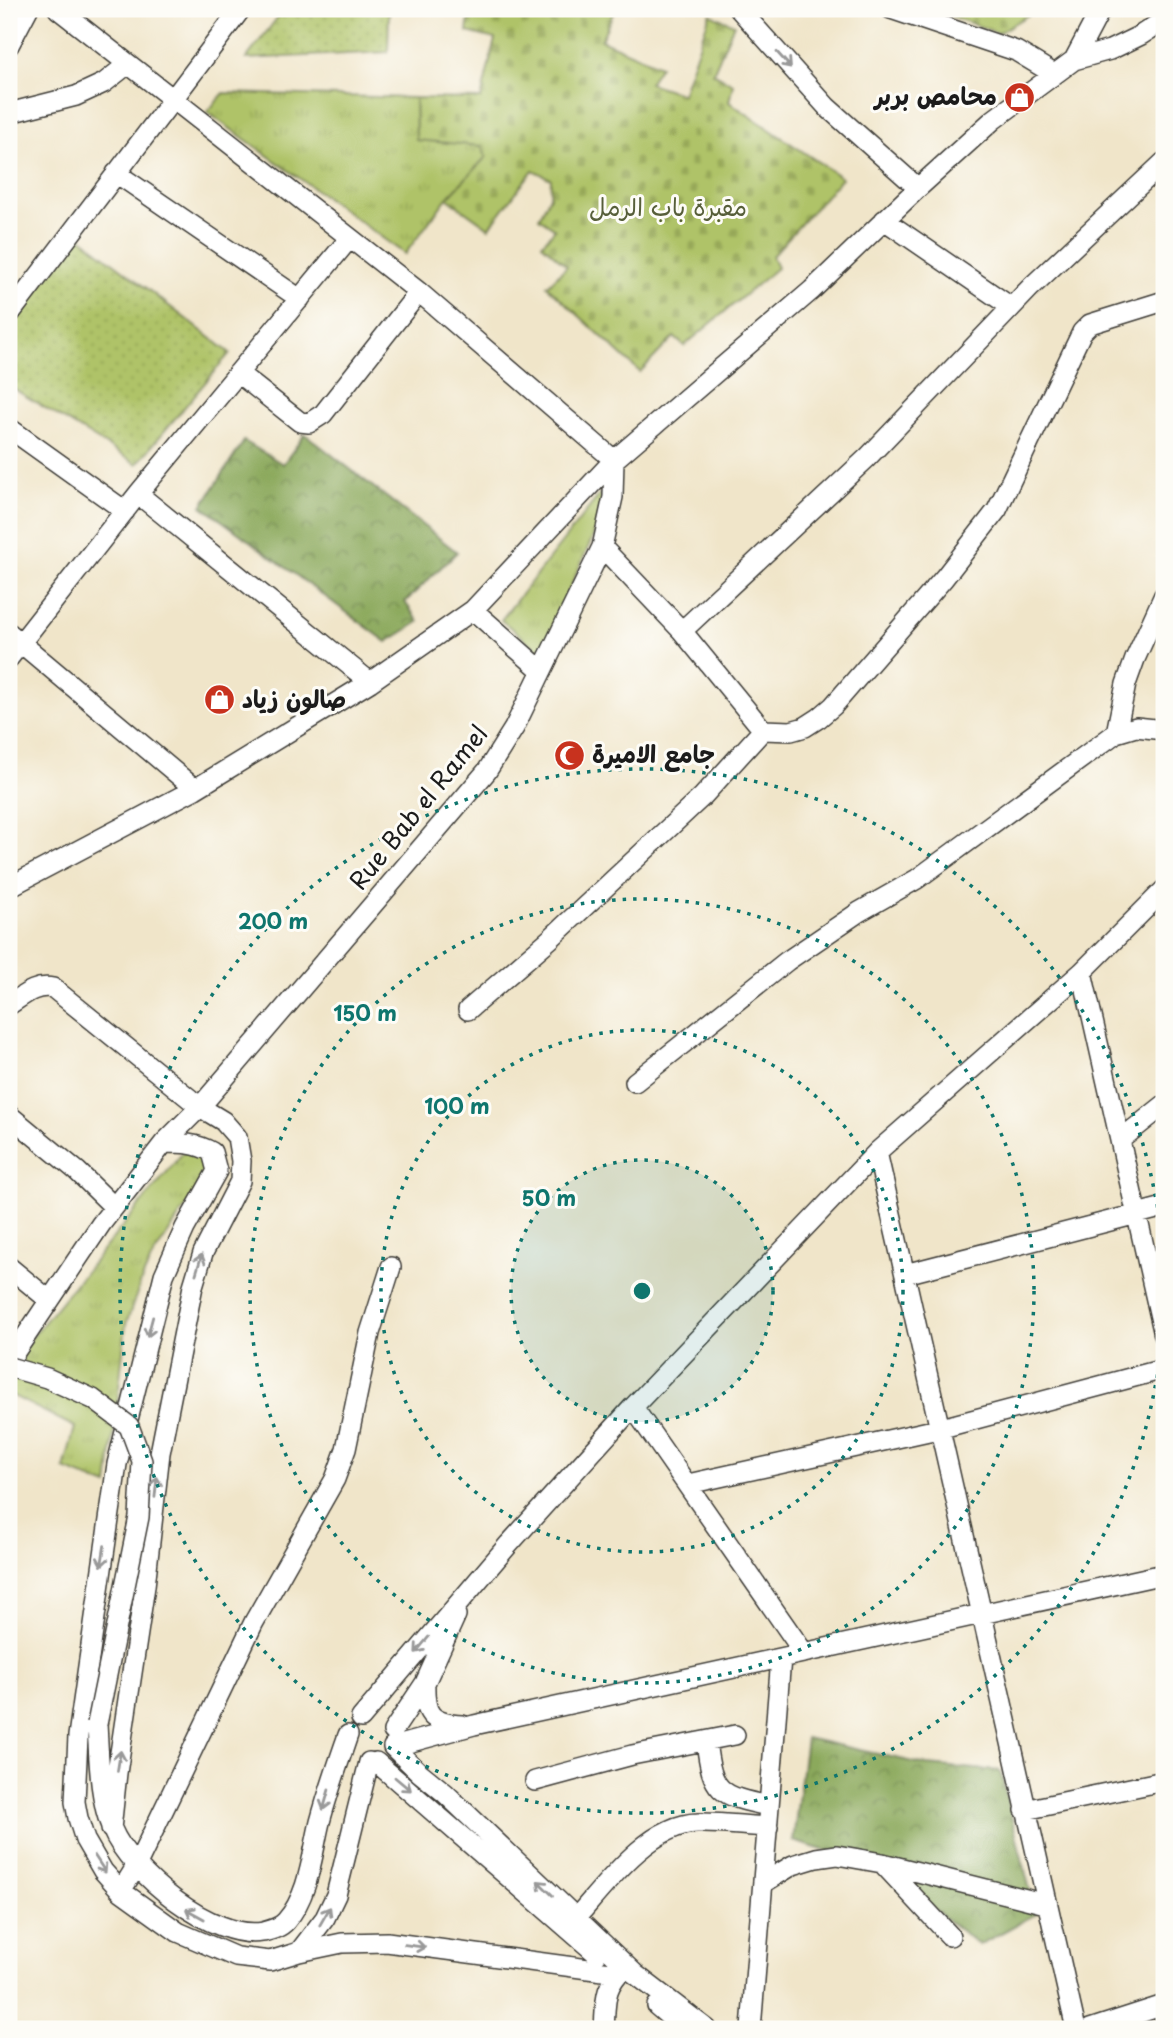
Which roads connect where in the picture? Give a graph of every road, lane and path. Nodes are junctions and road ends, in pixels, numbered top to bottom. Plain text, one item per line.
1 (28, 9) edge
2 (58, 9) edge
3 (241, 9) edge
4 (739, 9) edge
5 (891, 9) edge
6 (1101, 9) edge
7 (1164, 20) edge
8 (9, 45) edge
9 (1074, 60) junction
10 (128, 64) junction
11 (1054, 74) junction
12 (173, 99) junction
13 (9, 113) edge
14 (1164, 162) edge
15 (116, 173) junction
16 (918, 188) junction
17 (884, 220) junction
18 (349, 239) junction
19 (419, 292) junction
20 (300, 299) junction
21 (1164, 301) edge
22 (1011, 307) junction
23 (9, 316) edge
24 (238, 373) junction
25 (9, 428) edge
26 (614, 460) junction
27 (138, 494) junction
28 (125, 511) junction
29 (602, 547) junction
30 (1164, 595) edge
31 (473, 610) junction
32 (682, 631) junction
33 (13, 645) edge
34 (542, 671) junction
35 (370, 682) junction
36 (763, 730) junction
37 (1164, 730) edge
38 (1116, 733) junction
39 (195, 789) junction
40 (13, 878) edge
41 (1164, 890) edge
42 (1082, 972) junction
43 (9, 1005) edge
44 (468, 1010) dead end
45 (635, 1082) dead end
46 (1164, 1105) edge
47 (200, 1107) junction
48 (9, 1115) edge
49 (1120, 1140) junction
50 (164, 1143) junction
51 (877, 1152) junction
52 (114, 1207) junction
53 (1164, 1207) edge
54 (1138, 1213) junction
55 (9, 1267) edge
56 (391, 1267) dead end
57 (905, 1274) junction
58 (49, 1300) junction
59 (1164, 1335) edge
60 (10, 1357) edge
61 (1164, 1369) edge
62 (633, 1407) junction
63 (938, 1429) junction
64 (688, 1484) junction
65 (1164, 1574) edge
66 (467, 1593) junction
67 (981, 1613) junction
68 (804, 1653) junction
69 (781, 1658) junction
70 (425, 1683) junction
71 (361, 1718) junction
72 (97, 1724) junction
73 (474, 1725) junction
74 (348, 1735) junction
75 (735, 1735) dead end
76 (393, 1739) junction
77 (706, 1741) junction
78 (372, 1762) junction
79 (419, 1772) junction
80 (535, 1781) dead end
81 (1164, 1781) edge
82 (75, 1802) junction
83 (769, 1806) junction
84 (1025, 1810) junction
85 (768, 1827) junction
86 (111, 1829) junction
87 (882, 1863) junction
88 (137, 1865) junction
89 (765, 1882) junction
90 (121, 1891) junction
91 (1046, 1904) junction
92 (576, 1917) junction
93 (950, 1936) dead end
94 (299, 1952) junction
95 (623, 1970) junction
96 (1164, 2005) edge
97 (604, 2029) edge
98 (684, 2029) edge
99 (706, 2029) edge
100 (751, 2029) edge
101 (1076, 2029) edge
102 (1090, 2029) edge

1 - 8 street
2 - 10 street
3 - 12 street
4 -> 16 street
5 - 11 street
6 - 9 street
7 - 9 street
9 - 11 street
10 - 12 street
10 - 13 street
11 - 16 street
12 - 15 street
12 - 18 street
14 - 22 street
15 - 20 street
15 - 23 street
16 - 17 street
17 - 22 street
17 - 26 street
18 - 19 street
18 - 20 street
19 - 24 street
19 - 26 street
20 - 24 street
21 - 36 street
22 - 32 street
24 - 27 street
25 - 28 street
26 - 29 street, Rue Bab el Ramel
26 - 31 street
27 - 28 street
27 - 35 street
28 - 33 street
29 - 32 street
29 - 34 street, Rue Bab el Ramel
30 - 38 street
31 - 34 street
31 - 35 street
32 - 36 street
33 - 39 street
34 - 47 street, Rue Bab el Ramel
35 - 39 street
36 - 44 street
37 - 38 street
38 - 45 street
39 - 40 street
41 - 42 street
42 - 49 street
42 - 51 street
43 - 47 street
46 - 49 street
47 - 50 street, Rue Bab el Ramel
86 -> 47 street
48 - 52 street
49 - 54 street
50 - 52 street, Rue Bab el Ramel
50 -> 82 street
51 - 57 street
51 - 62 street
52 - 58 street, Rue Bab el Ramel
53 - 54 street
54 - 57 street
54 - 59 street
55 - 58 street
56 - 88 street
57 - 63 street
58 - 60 street, Rue Bab el Ramel
60 - 72 street, bridge
61 - 63 street
62 - 64 street
62 - 66 street
63 - 64 street
63 - 67 street
64 - 68 street
65 - 67 street
66 - 70 street
66 -> 71 street
67 - 68 street
67 - 84 street
68 - 69 street
69 - 73 street
69 - 83 street
70 - 73 street
70 - 76 street
71 - 74 street
71 - 76 street
72 - 82 street
72 - 86 street
73 - 76 street
73 - 79 street
74 - 78 street
74 -> 88 street
75 - 77 street
76 - 78 street
76 - 79 street
77 - 80 street
77 - 83 street
94 -> 78 street
78 -> 95 street
92 -> 79 street
81 - 84 street
82 -> 90 street
83 - 85 street
84 - 91 street
85 - 89 street
85 - 92 street
86 - 88 street
87 - 89 street
87 - 91 street
87 - 93 street
88 - 90 street
89 - 100 street
90 - 94 street
91 - 101 street
92 - 95 street
94 -> 95 street
95 - 97 street
95 - 98 street
95 - 99 street
96 - 102 street

